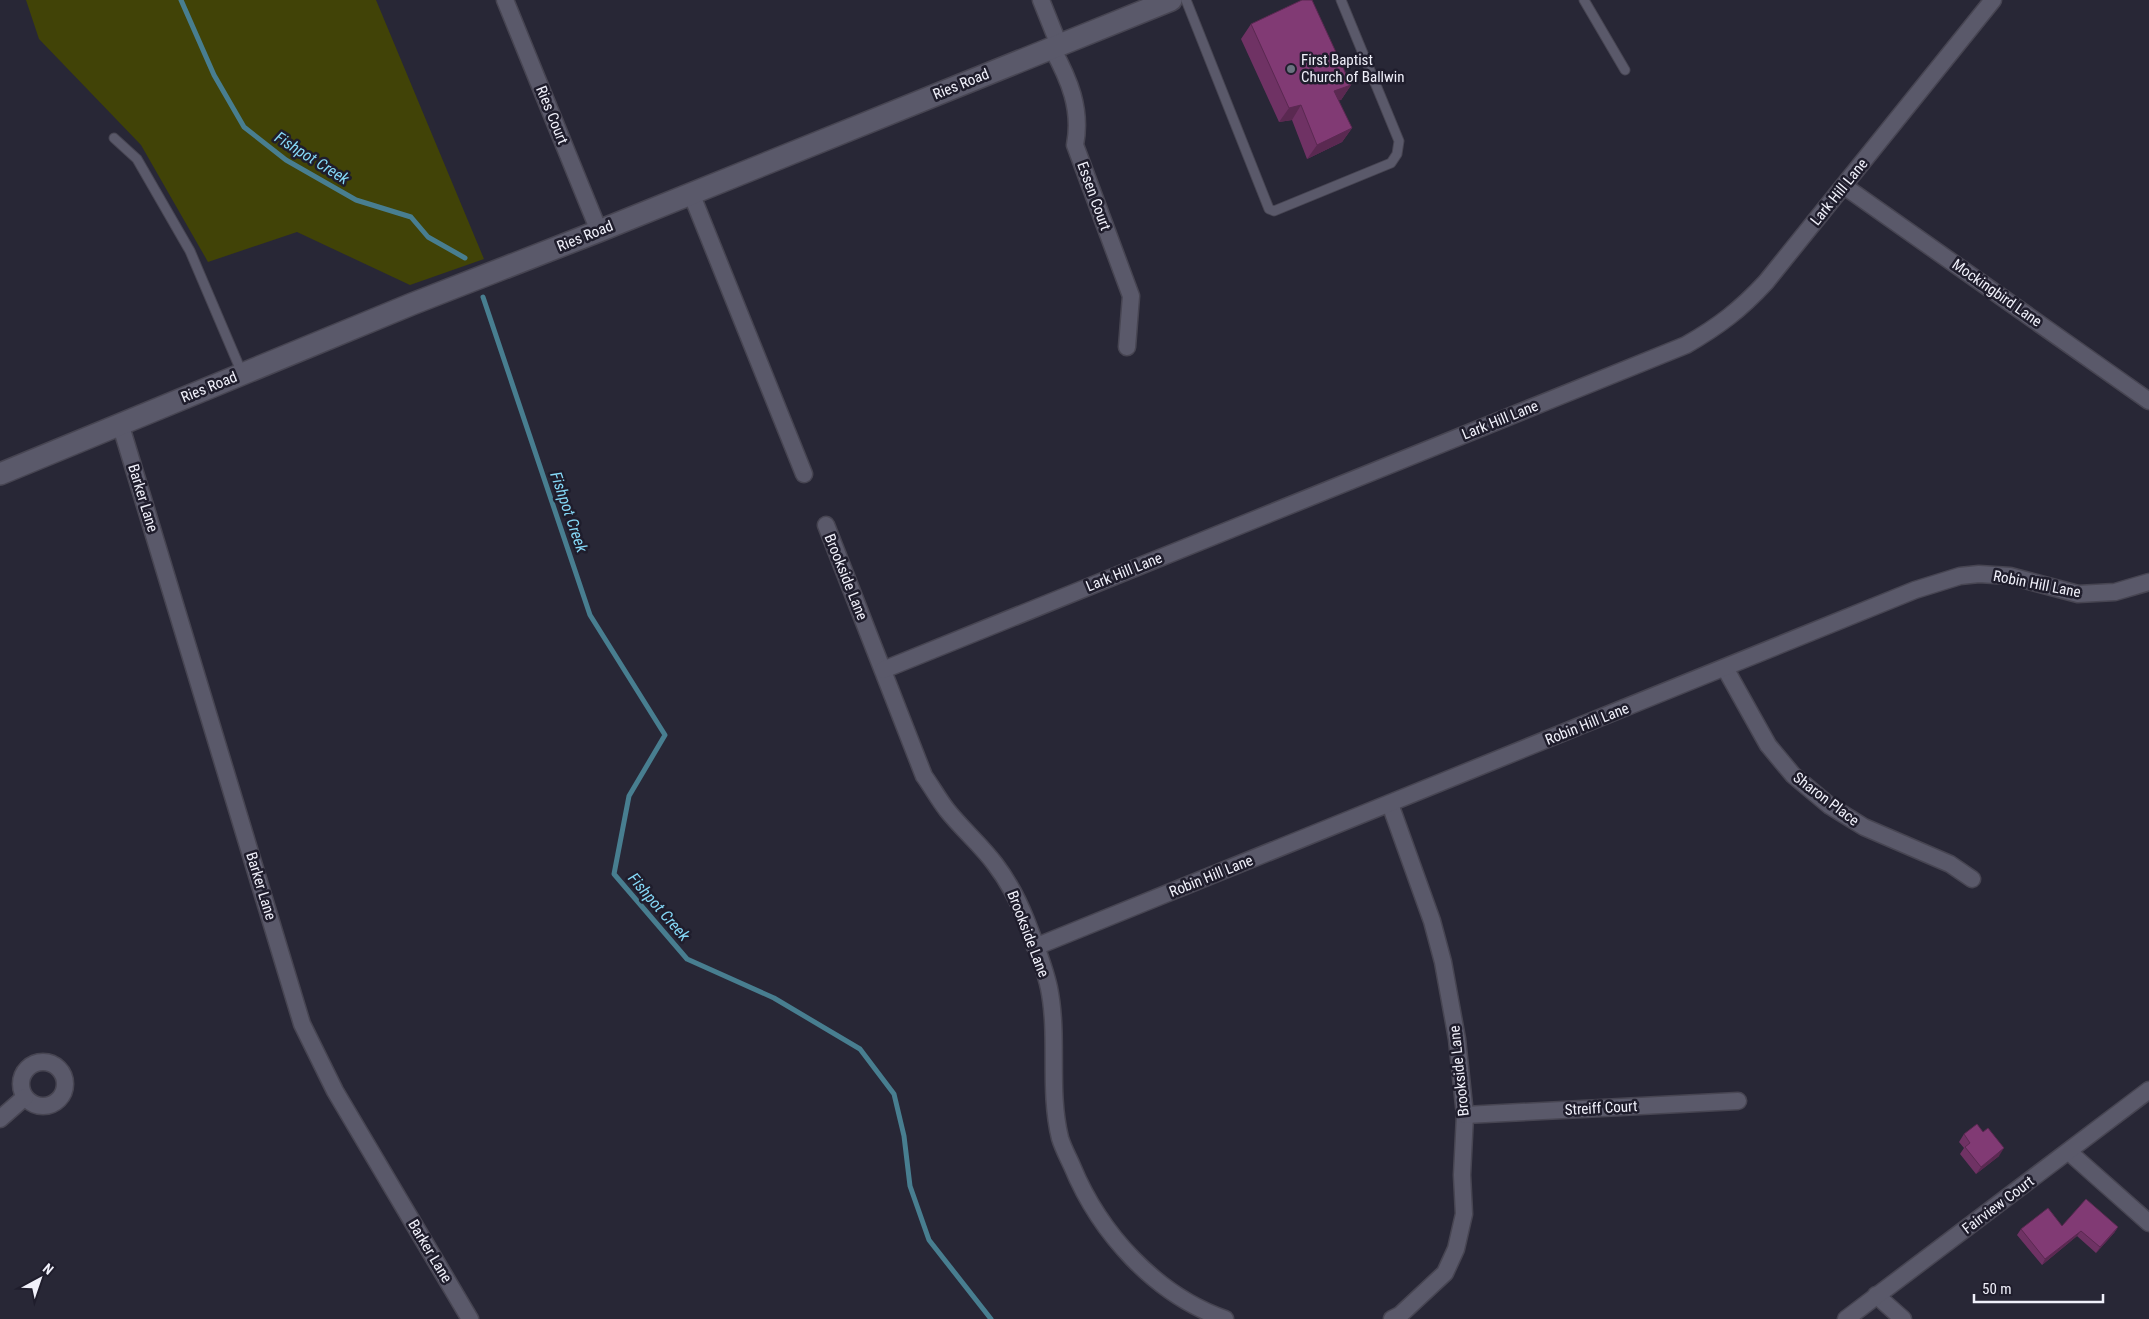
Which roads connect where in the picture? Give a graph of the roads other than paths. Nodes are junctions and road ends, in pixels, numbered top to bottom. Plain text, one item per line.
1 (505, 0) edge
2 (1041, 0) edge
3 (1171, 0) edge
4 (1186, 0) edge
5 (1341, 0) edge
6 (1584, 0) edge
7 (1993, 0) edge
8 (1056, 46) junction
9 (1625, 70) dead end
10 (114, 138) dead end
11 (1844, 186) junction
12 (691, 193) junction
13 (599, 231) junction
14 (1126, 347) dead end
15 (242, 373) junction
16 (2149, 401) edge
17 (120, 423) junction
18 (0, 474) edge
19 (804, 474) dead end
20 (826, 525) dead end
21 (2149, 582) edge
22 (1725, 668) junction
23 (883, 670) junction
24 (1390, 804) junction
25 (1972, 879) dead end
26 (1035, 946) junction
27 (2149, 1090) edge
28 (25, 1097) dead end
29 (1738, 1101) dead end
30 (1464, 1115) junction
31 (0, 1119) edge
32 (2069, 1152) junction
33 (2149, 1223) edge
34 (1876, 1295) junction
35 (470, 1319) edge
36 (1225, 1319) edge
37 (1392, 1319) edge
38 (1846, 1319) edge
39 (1904, 1319) edge

1 - 13 street, Ries Court
2 - 8 street, Essen Court
3 - 8 street, Ries Road
4 - 5 lane
6 - 9 lane
7 - 11 street, Lark Hill Lane
8 - 12 street, Ries Road
8 - 14 street, Essen Court
10 - 15 lane
11 - 16 street, Mockingbird Lane
11 - 23 street, Lark Hill Lane
12 - 13 street, Ries Road
12 - 19 street
13 - 15 street, Ries Road
15 - 17 street, Ries Road
17 - 18 street, Ries Road
17 - 35 street, Barker Lane
20 - 23 street, Brookside Lane
21 - 22 street, Robin Hill Lane
22 - 24 street, Robin Hill Lane
22 - 25 street, Sharon Place
23 - 26 street, Brookside Lane
24 - 26 street, Robin Hill Lane
24 - 30 street, Brookside Lane
26 - 36 street, Brookside Lane
27 - 32 street, Fairview Court
28 - 31 street
29 - 30 street, Streiff Court
30 - 37 street, Brookside Lane
32 - 33 street
32 - 34 street, Fairview Court
34 - 38 street, Fairview Court
34 - 39 street

